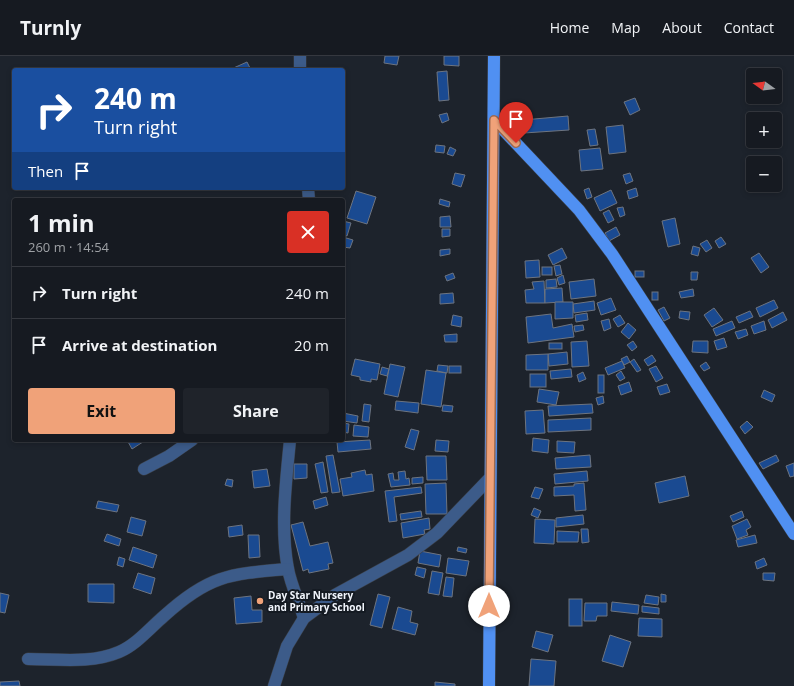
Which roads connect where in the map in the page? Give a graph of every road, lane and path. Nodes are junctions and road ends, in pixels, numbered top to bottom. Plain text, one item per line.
1 (300, 56) edge
2 (494, 56) edge
3 (300, 68) edge
4 (494, 120) junction
5 (189, 442) edge
6 (290, 442) edge
7 (144, 469) dead end
8 (489, 479) junction
9 (794, 534) edge
10 (288, 569) junction
11 (304, 618) junction
12 (28, 659) dead end
13 (274, 686) edge
14 (489, 686) edge

1 - 3 street
2 - 4 main road
4 - 8 main road
4 - 9 main road
5 - 7 street
6 - 10 street
8 - 11 street
8 - 14 main road
10 - 11 street
10 - 12 street
11 - 13 street

